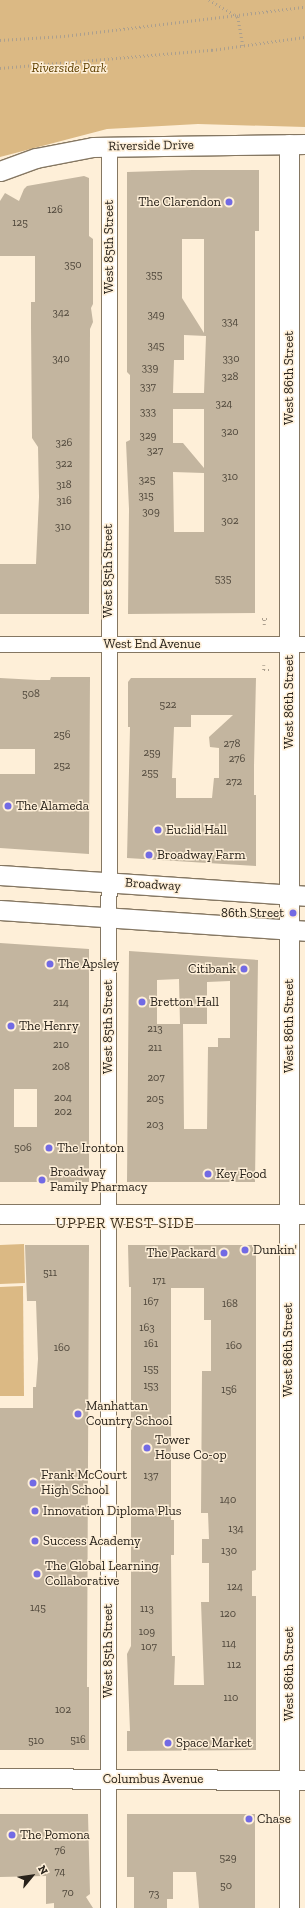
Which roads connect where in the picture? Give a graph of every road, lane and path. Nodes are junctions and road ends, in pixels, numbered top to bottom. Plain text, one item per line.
1 (209, 0) edge
2 (305, 7) edge
3 (238, 17) junction
4 (305, 37) edge
5 (0, 40) edge
6 (242, 46) junction
7 (0, 68) edge
8 (297, 144) edge
9 (108, 146) junction
10 (0, 171) edge
11 (270, 619) dead end
12 (264, 625) dead end
13 (0, 644) edge
14 (108, 644) junction
15 (297, 644) edge
16 (264, 665) dead end
17 (269, 670) dead end
18 (0, 875) edge
19 (108, 882) junction
20 (297, 895) edge
21 (0, 910) edge
22 (108, 917) junction
23 (297, 930) edge
24 (0, 1214) edge
25 (108, 1214) junction
26 (297, 1214) edge
27 (0, 1778) edge
28 (108, 1778) junction
29 (297, 1780) edge
30 (108, 1908) edge
31 (288, 1908) edge

1 - 3 path
2 - 3 path
3 - 5 path
3 - 6 path
4 - 6 path
6 - 7 path
8 - 9 main road, Riverside Drive
8 - 15 main road, West 86th Street
9 - 10 main road, Riverside Drive
9 - 14 street, West 85th Street
11 - 12 path
13 - 14 street, West End Avenue
14 - 15 street, West End Avenue
14 - 19 street, West 85th Street
15 - 20 main road, West 86th Street
16 - 17 path
18 - 19 main road, Broadway
19 - 20 main road, Broadway
19 - 22 street, West 85th Street
20 - 23 main road, West 86th Street
21 - 22 main road
22 - 23 main road
22 - 25 street, West 85th Street
23 - 26 main road, West 86th Street
24 - 25 main road
25 - 26 main road
25 - 28 street, West 85th Street
26 - 29 main road, West 86th Street
27 - 28 main road, Columbus Avenue
28 - 29 main road, Columbus Avenue
28 - 30 street, West 85th Street
29 - 31 main road, West 86th Street

